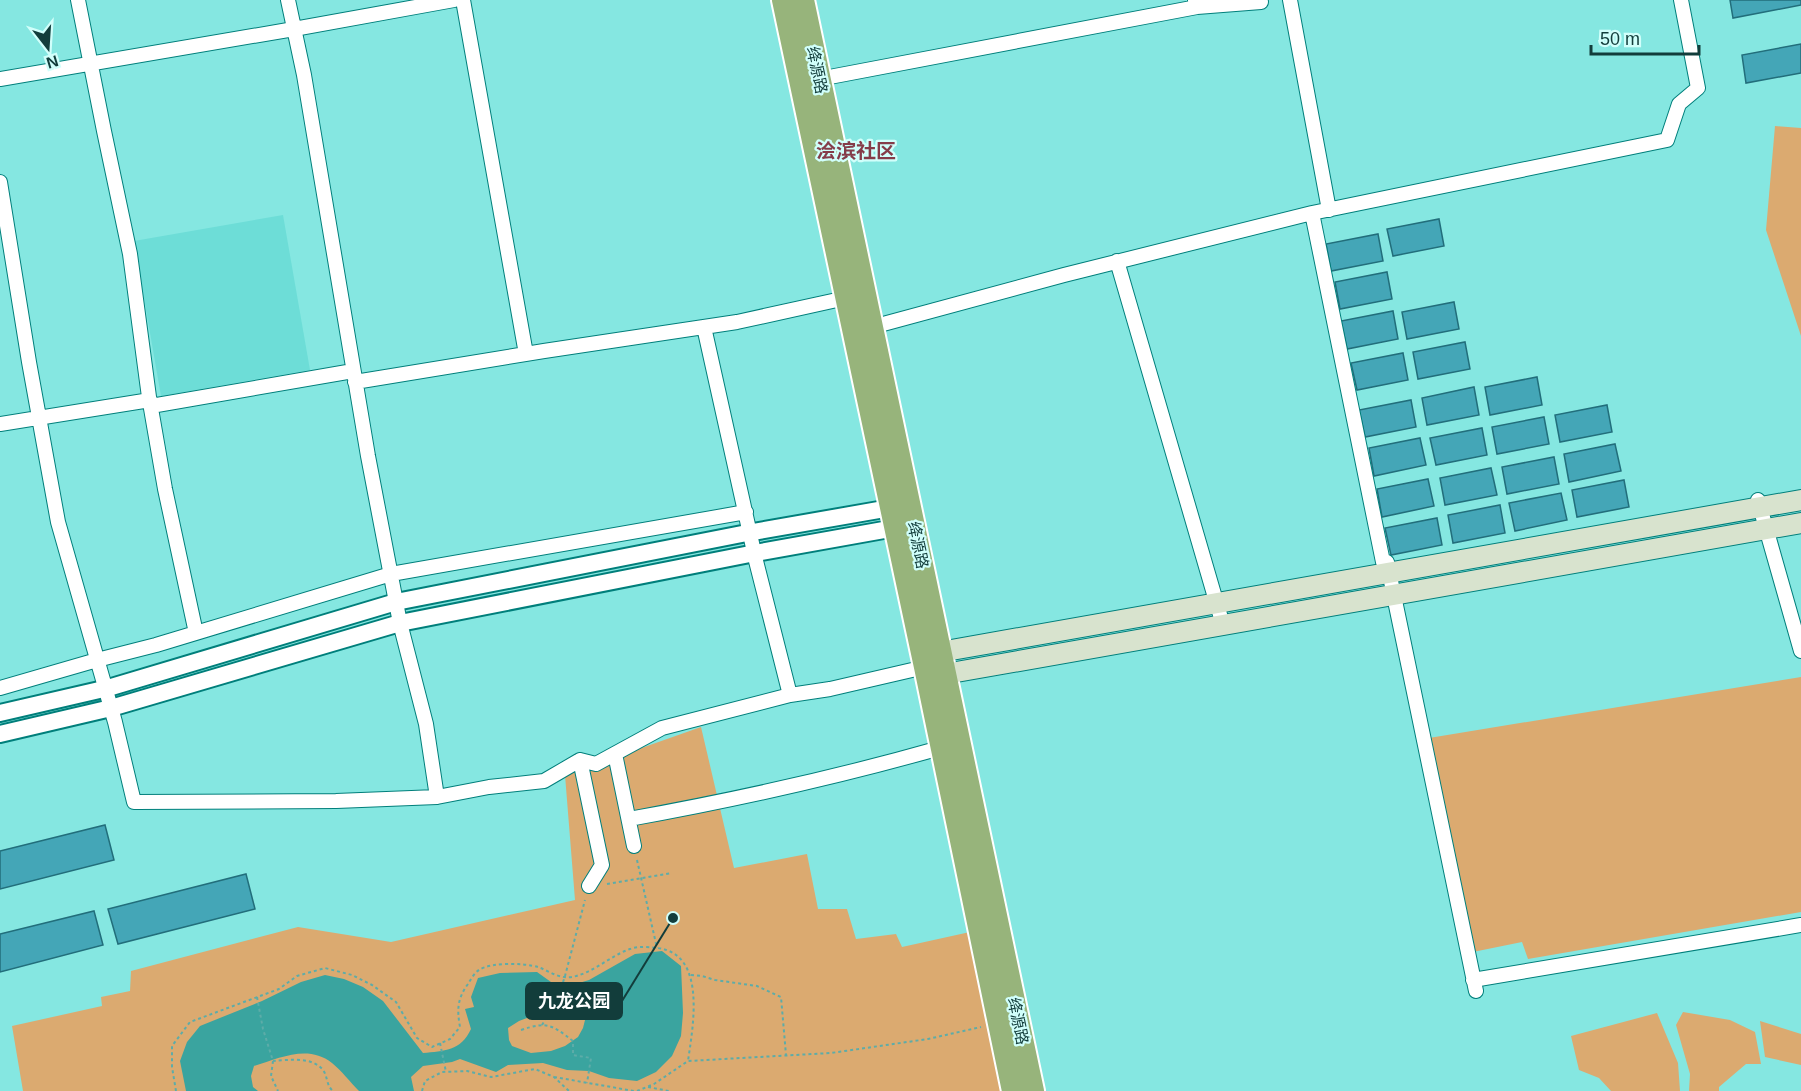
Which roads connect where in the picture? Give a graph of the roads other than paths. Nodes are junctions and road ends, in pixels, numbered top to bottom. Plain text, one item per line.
1 (78, 0) edge
2 (288, 0) edge
3 (454, 0) edge
4 (463, 0) edge
5 (783, 0) edge
6 (803, 0) edge
7 (1290, 0) edge
8 (1681, 0) edge
9 (1263, 1) edge
10 (1196, 4) edge
11 (398, 5) edge
12 (294, 29) junction
13 (91, 63) junction
14 (0, 79) edge
15 (819, 79) junction
16 (0, 182) edge
17 (1329, 210) junction
18 (1312, 213) junction
19 (1117, 261) junction
20 (846, 298) junction
21 (705, 327) junction
22 (872, 327) junction
23 (526, 354) junction
24 (354, 377) junction
25 (150, 403) junction
26 (39, 416) junction
27 (0, 424) edge
28 (1801, 500) edge
29 (1759, 504) junction
30 (746, 512) junction
31 (893, 518) junction
32 (1801, 523) edge
33 (1766, 529) junction
34 (750, 532) junction
35 (755, 553) junction
36 (1386, 566) junction
37 (391, 574) junction
38 (1393, 595) junction
39 (396, 602) junction
40 (1217, 603) junction
41 (400, 623) junction
42 (1223, 625) junction
43 (196, 633) junction
44 (1801, 651) edge
45 (97, 660) junction
46 (936, 664) junction
47 (0, 688) edge
48 (105, 688) junction
49 (790, 695) junction
50 (111, 708) junction
51 (0, 713) edge
52 (0, 734) edge
53 (940, 748) junction
54 (615, 754) junction
55 (580, 760) junction
56 (437, 797) junction
57 (629, 819) junction
58 (634, 846) road end
59 (589, 886) road end
60 (1801, 925) edge
61 (1013, 1091) edge
62 (1032, 1091) edge

1 - 13 street
2 - 12 street
3 - 11 street
4 - 23 street
5 - 20 highway, 绛源路
6 - 15 highway, 绛源路
7 - 17 street
8 - 17 street
9 - 10 street
10 - 15 street
11 - 12 street
12 - 13 street
12 - 24 street
13 - 14 street
13 - 25 street
15 - 22 highway, 绛源路
16 - 26 street
17 - 18 street
18 - 19 street
18 - 36 street
19 - 22 street
19 - 40 street
20 - 21 street
20 - 31 highway, 绛源路
21 - 23 street
21 - 30 street
22 - 46 highway, 绛源路
23 - 24 street
24 - 25 street
24 - 37 street
25 - 26 street
25 - 43 street
26 - 27 street
26 - 45 street
28 - 29 main road
29 - 33 street
29 - 36 main road
30 - 34 street
30 - 37 street
31 - 34 street
31 - 35 street
31 - 46 highway, 绛源路
32 - 33 main road
33 - 38 main road
33 - 44 street
34 - 35 street
34 - 39 street
35 - 41 street
35 - 49 street
36 - 38 street
36 - 40 main road
37 - 39 street
37 - 43 street
38 - 42 main road
38 - 60 street
39 - 41 street
39 - 48 street
40 - 42 street
40 - 46 main road
41 - 50 street
41 - 56 street
42 - 46 main road
43 - 45 street
45 - 47 street
45 - 48 street
46 - 49 street
46 - 53 highway, 绛源路
46 - 62 highway, 绛源路
48 - 50 street
48 - 51 street
49 - 54 street
50 - 52 street
50 - 56 street
53 - 57 street
53 - 61 highway, 绛源路
54 - 55 street
54 - 57 street
55 - 56 street
55 - 59 street
57 - 58 street

